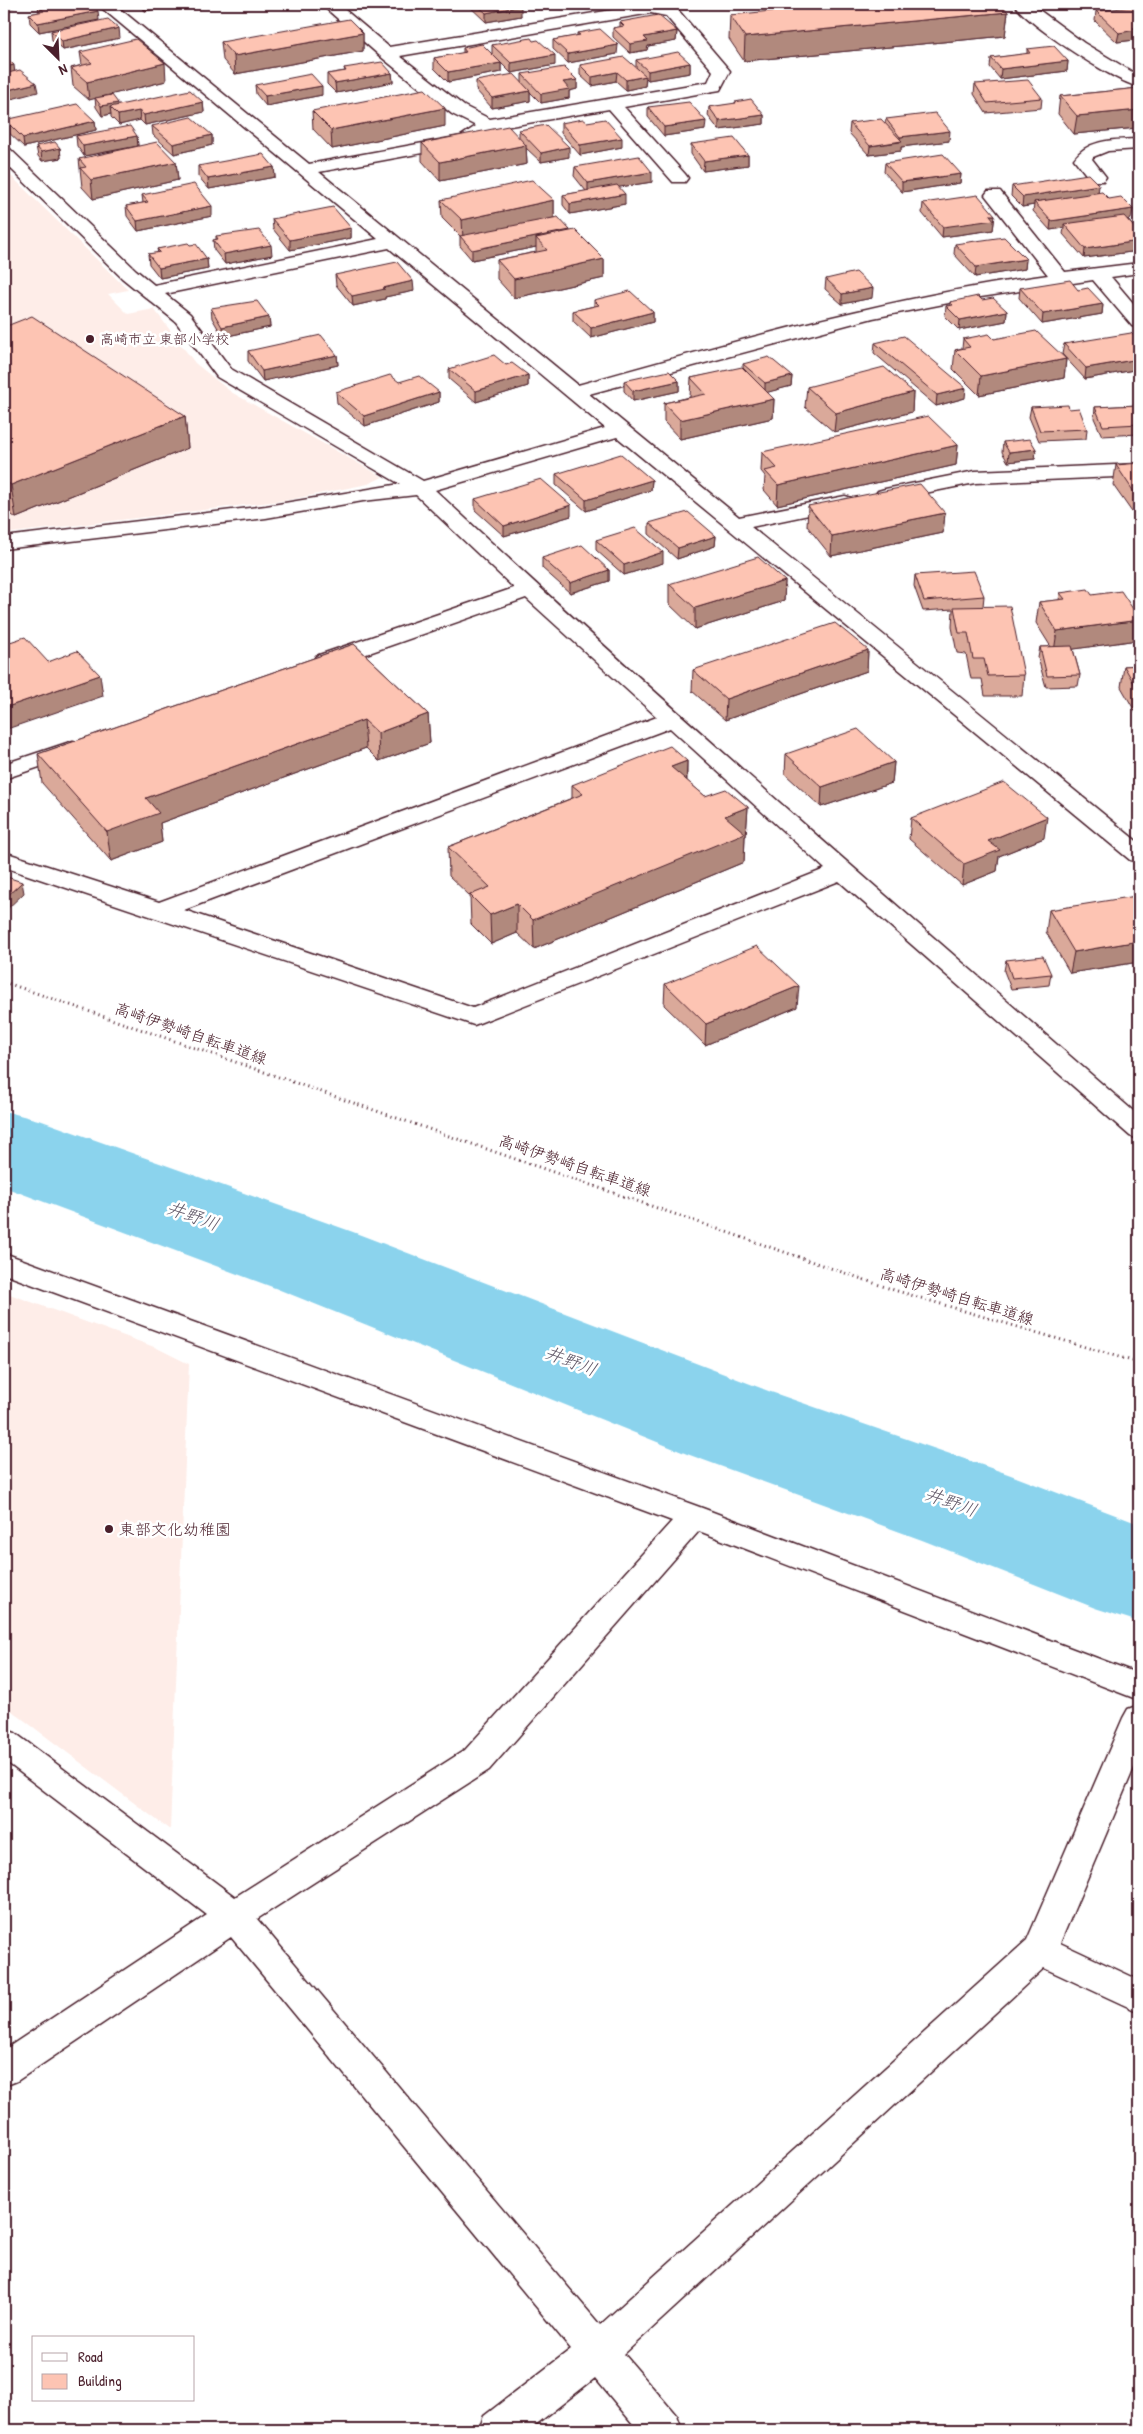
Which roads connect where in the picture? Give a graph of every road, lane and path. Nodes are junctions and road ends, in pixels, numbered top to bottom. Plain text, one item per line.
1 (105, 4) edge
2 (329, 4) edge
3 (1022, 4) edge
4 (386, 53) junction
5 (1139, 82) edge
6 (613, 104) junction
7 (488, 125) junction
8 (1139, 144) edge
9 (4, 153) edge
10 (304, 170) junction
11 (1097, 177) dead end
12 (679, 178) dead end
13 (994, 194) dead end
14 (392, 242) junction
15 (1139, 268) edge
16 (1098, 274) junction
17 (1061, 279) junction
18 (150, 292) junction
19 (1139, 322) edge
20 (574, 392) junction
21 (620, 430) junction
22 (1139, 470) edge
23 (421, 488) junction
24 (734, 524) junction
25 (4, 543) edge
26 (529, 590) junction
27 (304, 668) edge
28 (674, 718) junction
29 (98, 740) edge
30 (4, 772) edge
31 (1139, 855) edge
32 (4, 860) edge
33 (842, 871) junction
34 (160, 910) junction
35 (4, 982) edge
36 (1139, 1130) edge
37 (4, 1263) edge
38 (1139, 1363) edge
39 (694, 1517) junction
40 (1139, 1687) edge
41 (1139, 1718) edge
42 (4, 1742) edge
43 (234, 1916) junction
44 (1040, 1950) junction
45 (1139, 1997) edge
46 (4, 2070) edge
47 (598, 2352) junction
48 (498, 2430) edge
49 (663, 2430) edge

1 - 10 street
2 - 4 street
3 - 5 street
4 - 6 street
4 - 7 street
6 - 7 street
6 - 12 street
7 - 10 street
8 - 11 street
9 - 18 street
10 - 14 street
13 - 17 street
14 - 18 street
14 - 20 street
15 - 16 street
16 - 17 street
16 - 19 street
17 - 20 street
18 - 23 street
20 - 21 street
21 - 23 street
21 - 24 street
22 - 24 street
23 - 25 street
23 - 26 street
24 - 31 street
26 - 27 street
26 - 28 street
28 - 33 street
28 - 34 street
29 - 30 street
32 - 34 street
33 - 34 street
33 - 36 street
35 - 38 path, 高崎伊勢崎自転車道線
37 - 39 street
39 - 40 street
39 - 43 street
41 - 44 street
42 - 43 street
43 - 46 street
43 - 47 street
44 - 45 street
44 - 47 street
47 - 48 street
47 - 49 street

